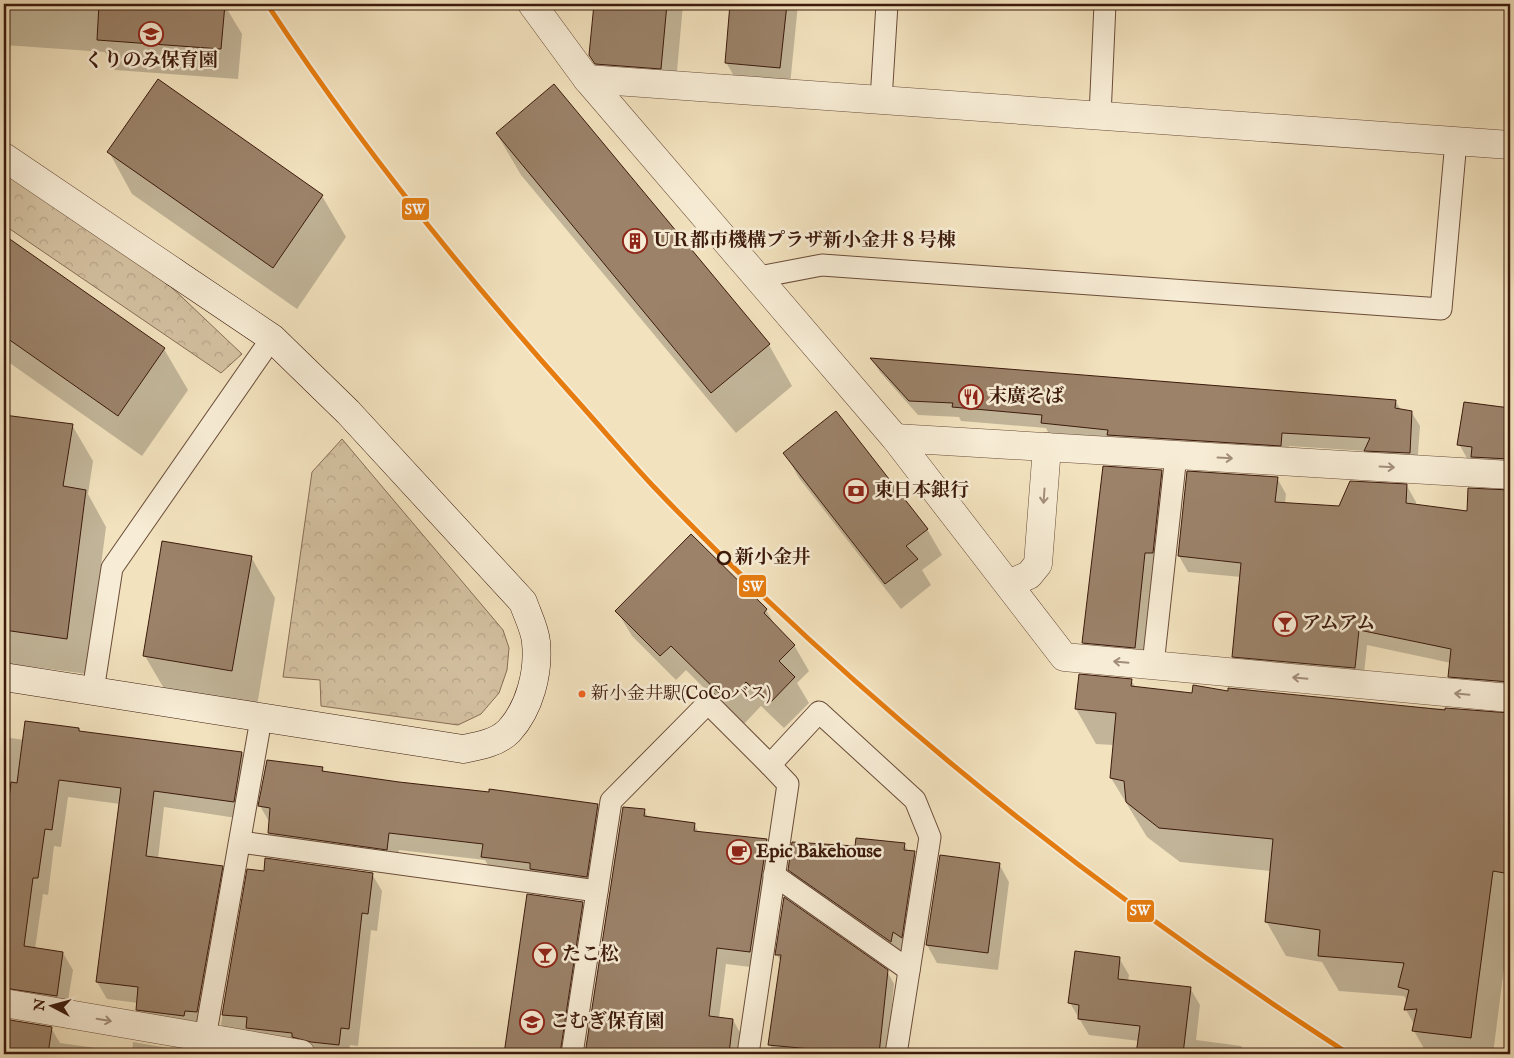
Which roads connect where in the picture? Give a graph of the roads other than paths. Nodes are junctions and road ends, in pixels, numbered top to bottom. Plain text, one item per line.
1 (532, 4) edge
2 (887, 4) edge
3 (1105, 4) edge
4 (587, 79) junction
5 (881, 100) junction
6 (1100, 116) junction
7 (1456, 141) junction
8 (1510, 145) edge
9 (4, 157) edge
10 (759, 276) junction
11 (272, 338) junction
12 (895, 438) junction
13 (1047, 447) junction
14 (1176, 455) junction
15 (1510, 475) edge
16 (1009, 584) junction
17 (1154, 665) junction
18 (4, 677) edge
19 (93, 691) junction
20 (1510, 698) edge
21 (261, 719) junction
22 (770, 764) junction
23 (240, 842) junction
24 (774, 874) junction
25 (597, 892) junction
26 (909, 970) junction
27 (4, 1003) edge
28 (204, 1046) edge
29 (301, 1054) edge
30 (572, 1054) edge
31 (748, 1054) edge
32 (896, 1054) edge

1 - 4 street
2 - 5 lane
3 - 6 lane
4 - 5 street
4 - 10 street
5 - 6 street
6 - 7 street
7 - 8 street
7 - 10 lane
9 - 11 street
10 - 12 street
11 - 19 lane
11 - 21 street
12 - 13 street
12 - 16 street
13 - 14 street
13 -> 16 street
14 -> 15 street
14 - 17 lane
17 -> 16 street
20 -> 17 street
18 - 19 street
19 - 21 street
21 - 23 lane
22 - 24 lane
22 - 25 lane
22 - 26 lane
23 - 25 lane
23 - 28 lane
24 - 26 lane
24 - 31 lane
25 - 30 lane
26 - 32 lane
27 -> 28 street
28 - 29 street

